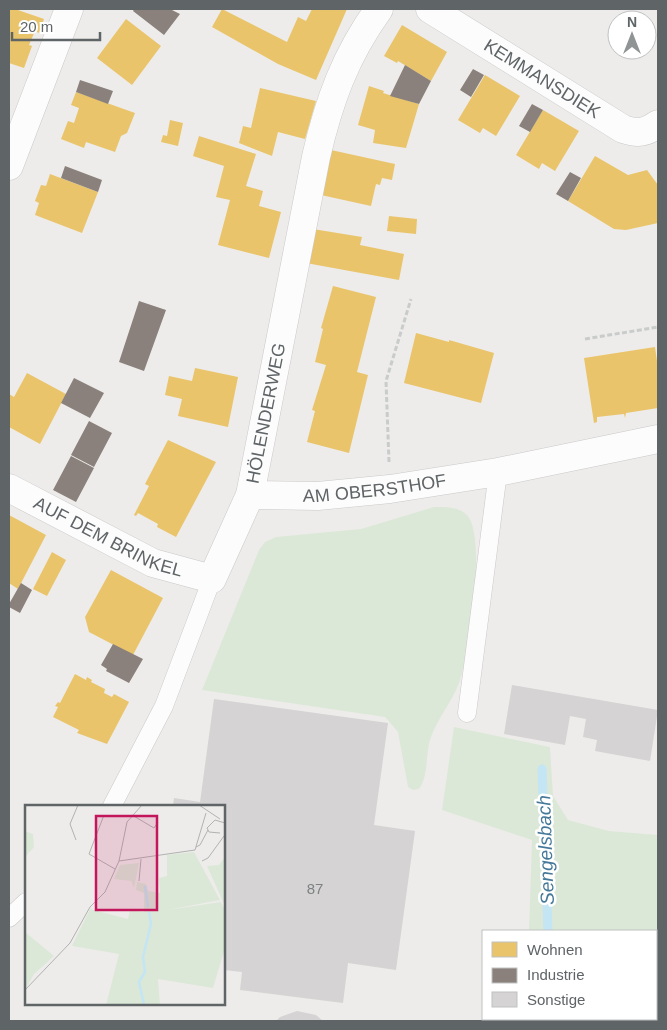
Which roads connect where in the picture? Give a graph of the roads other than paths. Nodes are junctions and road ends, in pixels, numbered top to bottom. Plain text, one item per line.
1 (69, 9) edge
2 (379, 9) edge
3 (430, 9) edge
4 (658, 124) edge
5 (9, 166) edge
6 (658, 439) edge
7 (498, 472) junction
8 (9, 488) edge
9 (250, 495) junction
10 (212, 579) junction
11 (467, 713) dead end
12 (113, 805) edge
13 (25, 903) edge
14 (9, 918) edge

1 - 5 street
2 - 9 street, HÖLENDERWEG
3 - 4 street, KEMMANSDIEK
6 - 7 street, AM OBERSTHOF
7 - 9 street, AM OBERSTHOF
7 - 11 lane
8 - 10 street, AUF DEM BRINKEL
9 - 10 street, HÖLENDERWEG
10 - 12 lane, HÖLENDERWEG
13 - 14 lane

